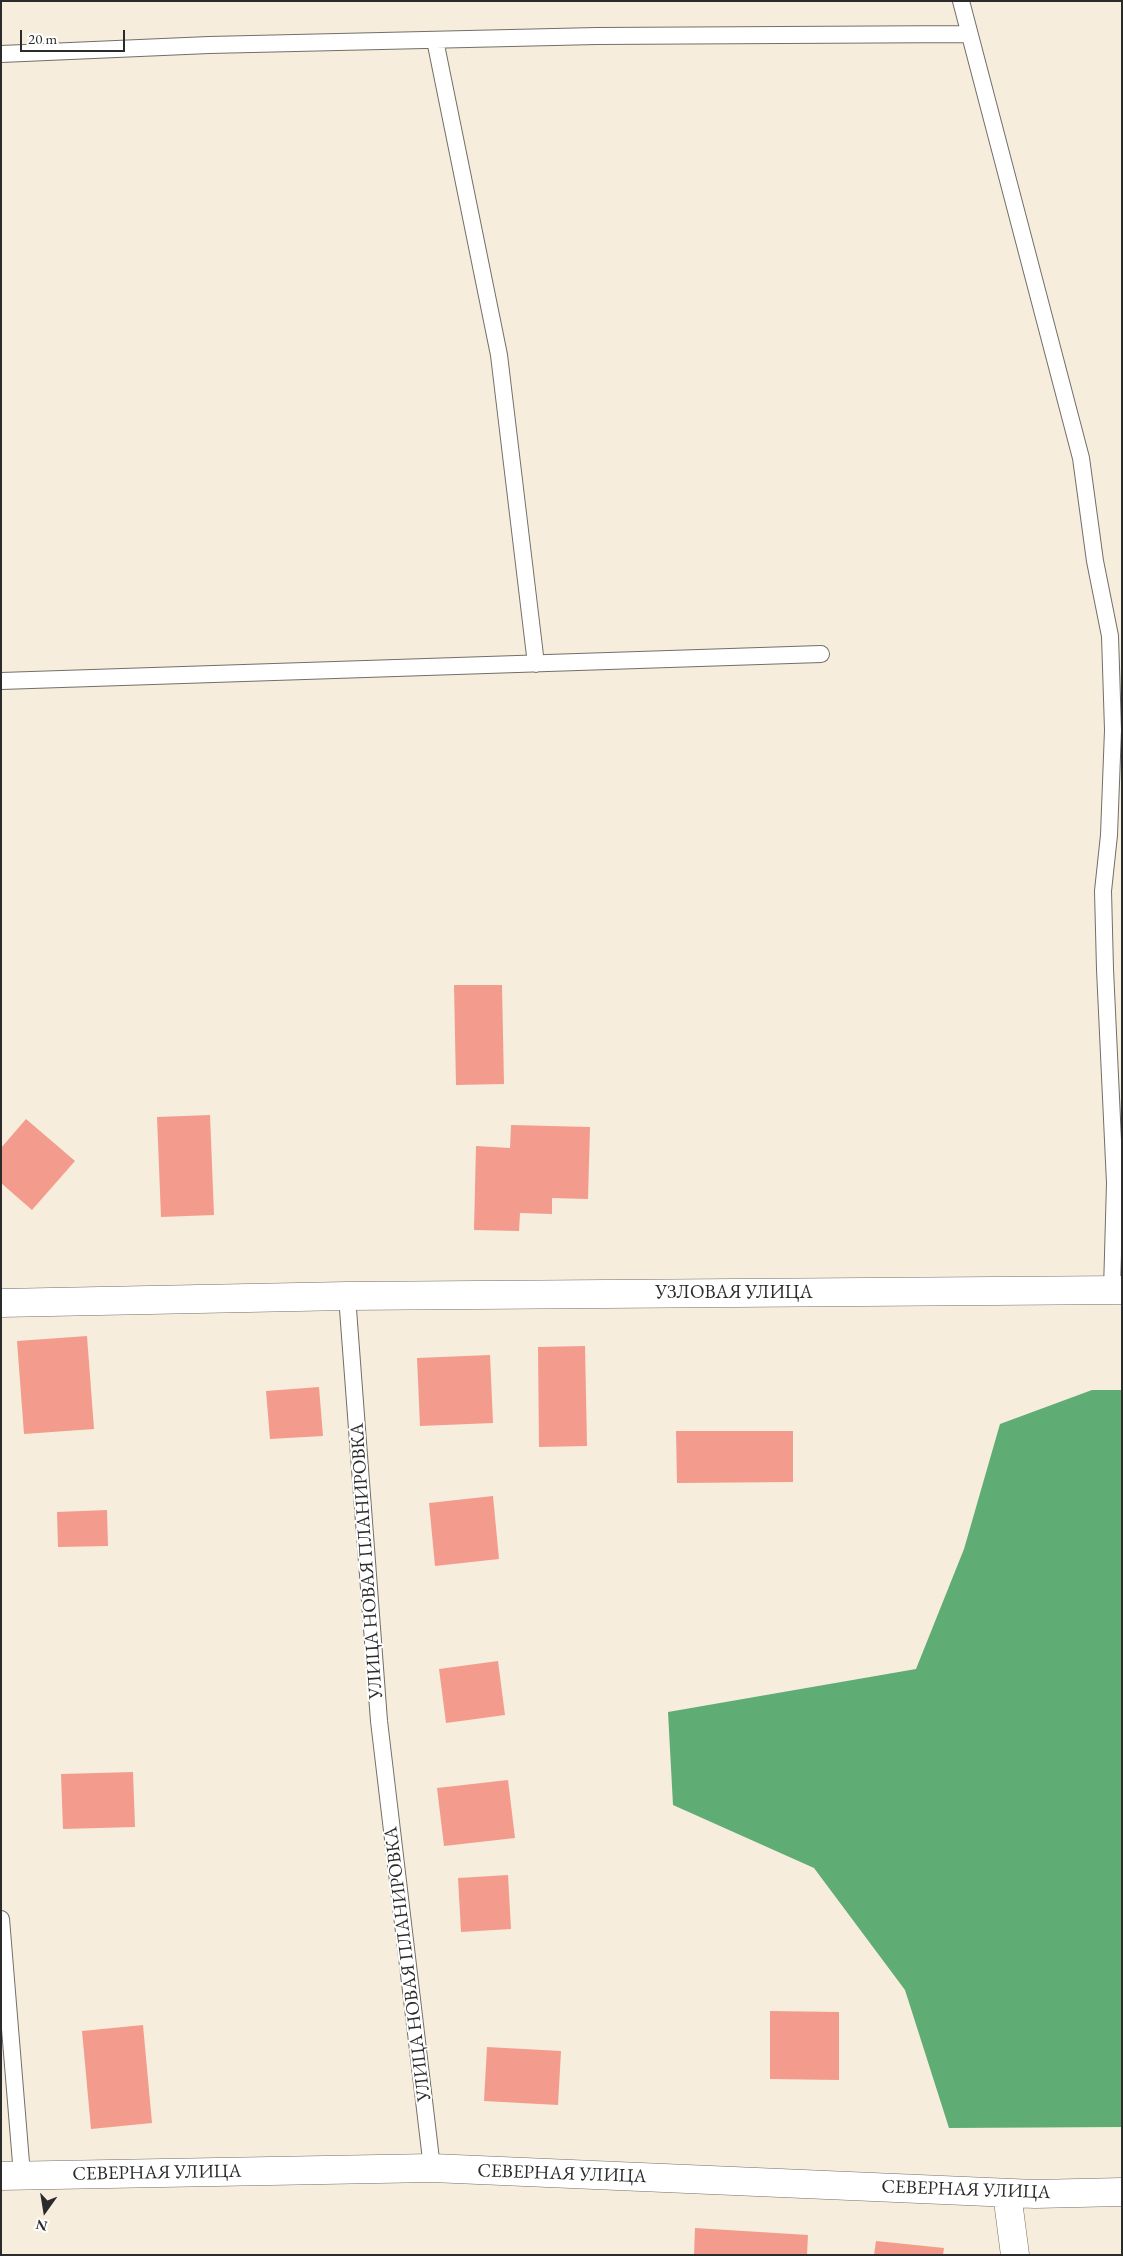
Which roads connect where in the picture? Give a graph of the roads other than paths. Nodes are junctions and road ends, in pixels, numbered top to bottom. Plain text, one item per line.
1 (961, 1) edge
2 (968, 34) junction
3 (436, 40) junction
4 (1, 54) edge
5 (821, 654) dead end
6 (536, 664) junction
7 (1, 681) edge
8 (1117, 1290) edge
9 (347, 1296) junction
10 (1, 1303) edge
11 (1, 1919) edge
12 (432, 2168) junction
13 (12, 2175) edge
14 (1122, 2192) edge
15 (1007, 2193) junction
16 (1015, 2255) edge

1 - 2 lane
2 - 3 lane
2 - 8 lane
3 - 4 lane
3 - 6 lane
5 - 6 lane
6 - 7 lane
8 - 9 street, УЗЛОВАЯ УЛИЦА
9 - 10 street
9 - 12 lane, УЛИЦА НОВАЯ ПЛАНИРОВКА
11 - 13 lane
12 - 13 street, СЕВЕРНАЯ УЛИЦА
12 - 15 street, СЕВЕРНАЯ УЛИЦА
14 - 15 street, СЕВЕРНАЯ УЛИЦА
15 - 16 street

